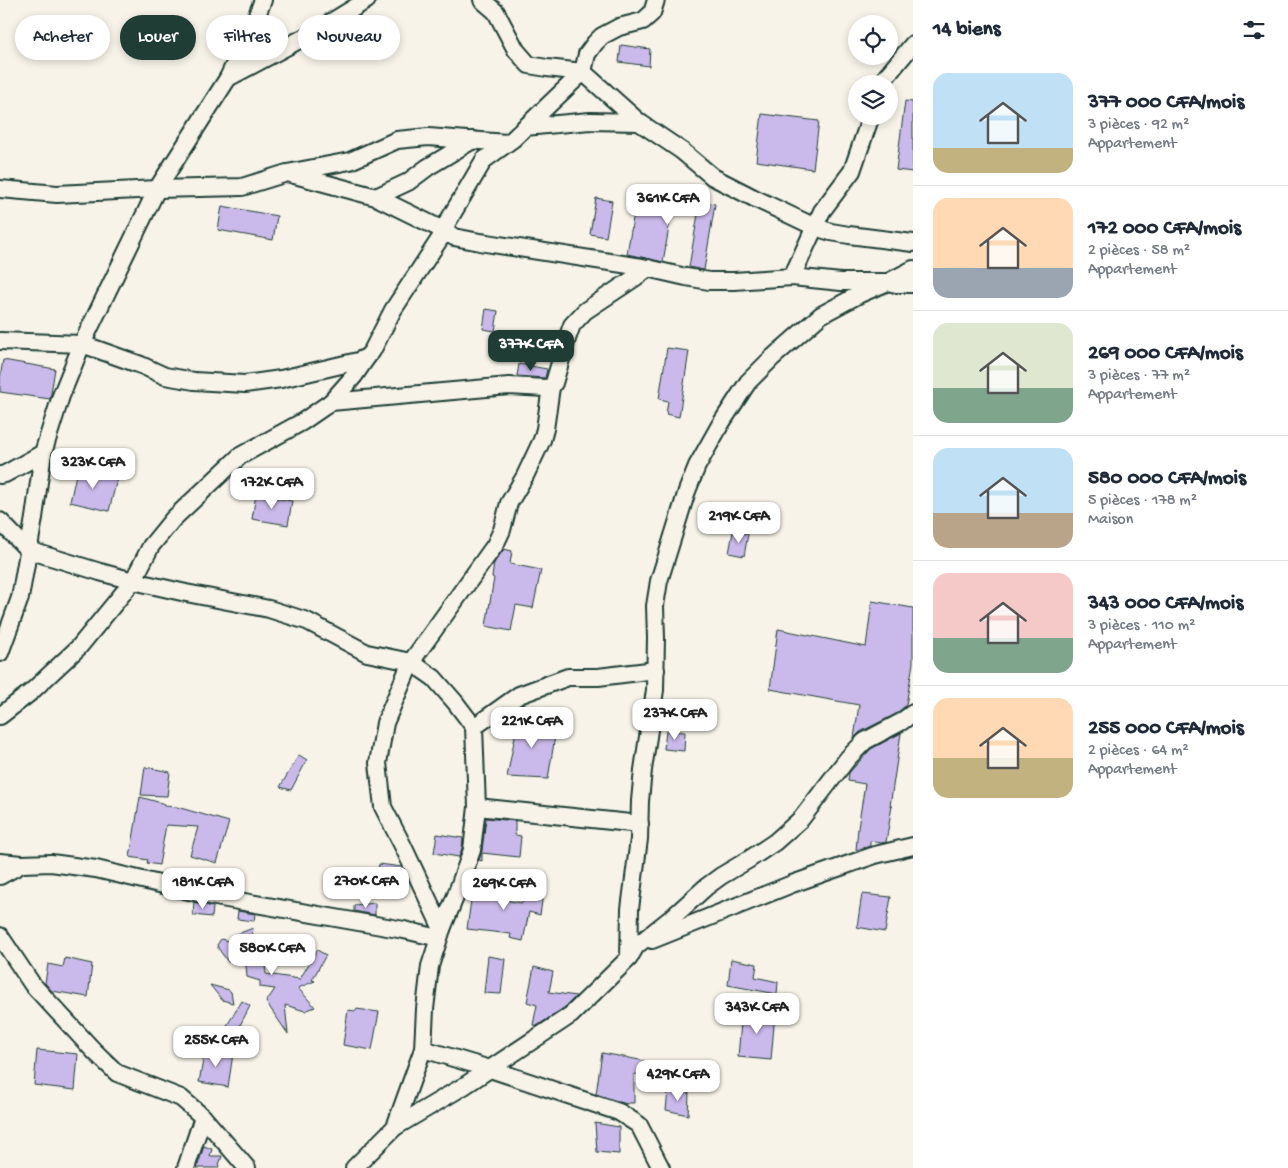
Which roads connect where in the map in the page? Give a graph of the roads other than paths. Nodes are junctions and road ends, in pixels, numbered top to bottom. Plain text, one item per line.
1 (263, 0) edge
2 (367, 0) edge
3 (482, 0) edge
4 (656, 0) edge
5 (913, 44) edge
6 (583, 72) junction
7 (887, 75) edge
8 (228, 78) junction
9 (639, 122) junction
10 (868, 125) edge
11 (525, 127) junction
12 (473, 140) junction
13 (507, 143) junction
14 (287, 173) junction
15 (0, 189) edge
16 (157, 189) junction
17 (376, 197) junction
18 (815, 227) junction
19 (445, 231) junction
20 (913, 243) edge
21 (648, 268) junction
22 (913, 270) edge
23 (792, 277) junction
24 (888, 282) junction
25 (913, 284) edge
26 (0, 341) edge
27 (82, 344) junction
28 (367, 357) junction
29 (551, 387) junction
30 (331, 402) junction
31 (43, 454) junction
32 (0, 476) edge
33 (0, 521) edge
34 (28, 550) junction
35 (133, 581) junction
36 (0, 653) edge
37 (411, 662) junction
38 (656, 670) junction
39 (913, 713) edge
40 (0, 716) edge
41 (474, 727) junction
42 (476, 807) junction
43 (640, 824) junction
44 (913, 846) edge
45 (0, 862) edge
46 (22, 864) junction
47 (0, 876) edge
48 (441, 933) junction
49 (0, 936) edge
50 (632, 952) junction
51 (424, 1049) junction
52 (490, 1069) junction
53 (203, 1117) junction
54 (395, 1126) junction
55 (186, 1168) edge
56 (247, 1168) edge
57 (354, 1168) edge
58 (661, 1168) edge

1 - 8 street
2 - 8 street
3 - 6 street
4 - 6 street
5 - 7 street
6 - 9 street
6 - 11 street
8 - 16 street
9 - 11 street
9 - 18 street
10 - 18 street
11 - 13 street
12 - 13 street
12 - 14 street
12 - 17 street
13 - 19 street
14 - 16 street
14 - 17 street
15 - 16 street
16 - 27 street
17 - 19 street
18 - 20 street
18 - 23 street
19 - 21 street
19 - 28 street
21 - 23 street
21 - 29 street
22 - 24 street
23 - 24 street
24 - 25 street
24 - 38 street
26 - 27 street
27 - 28 street
27 - 31 street
28 - 30 street
29 - 30 street
29 - 37 street
30 - 35 street
31 - 32 street
31 - 34 street
33 - 34 street
34 - 35 street
34 - 36 street
35 - 37 street
35 - 40 street
37 - 41 street
37 - 48 street
38 - 41 street
38 - 43 street
39 - 50 street
41 - 42 street
42 - 43 street
42 - 48 street
43 - 50 street
44 - 50 street
45 - 46 street
46 - 47 street
46 - 48 street
48 - 51 street
49 - 53 street
50 - 52 street
51 - 52 street
51 - 54 street
52 - 54 street
52 - 58 street
53 - 55 street
53 - 56 street
54 - 57 street

